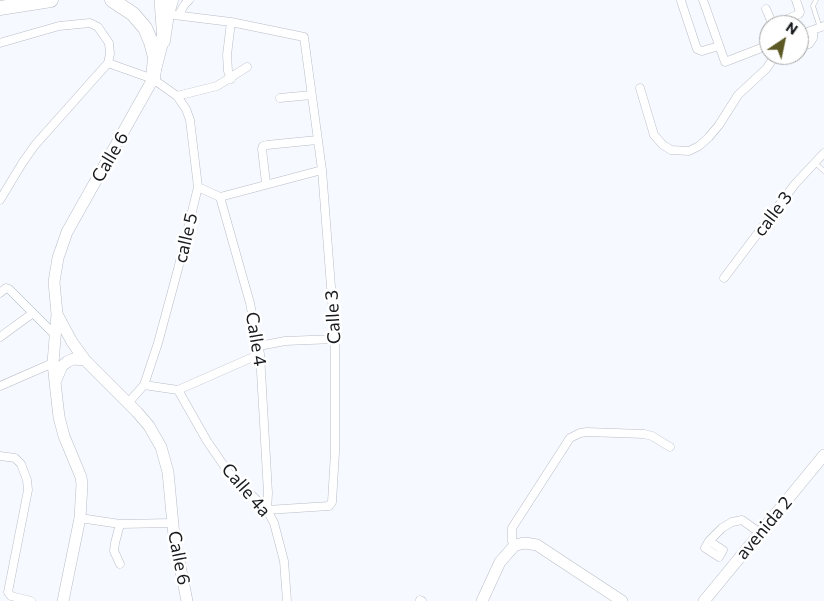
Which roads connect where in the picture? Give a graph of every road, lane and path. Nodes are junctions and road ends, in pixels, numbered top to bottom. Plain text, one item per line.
1 (51, 0) edge
2 (112, 0) edge
3 (160, 0) edge
4 (171, 0) edge
5 (189, 0) edge
6 (703, 0) edge
7 (796, 0) edge
8 (816, 0) edge
9 (681, 1) dead end
10 (0, 8) edge
11 (766, 9) dead end
12 (169, 14) junction
13 (769, 15) edge
14 (797, 15) edge
15 (231, 22) junction
16 (819, 28) edge
17 (163, 41) joint
18 (0, 43) edge
19 (809, 44) edge
20 (719, 46) junction
21 (759, 49) edge
22 (108, 63) junction
23 (769, 65) edge
24 (247, 68) dead end
25 (153, 79) junction
26 (231, 79) junction
27 (640, 88) dead end
28 (311, 95) junction
29 (177, 96) junction
30 (280, 98) dead end
31 (317, 140) junction
32 (824, 153) edge
33 (815, 163) junction
34 (322, 170) junction
35 (824, 171) edge
36 (266, 184) junction
37 (198, 187) junction
38 (220, 196) junction
39 (0, 200) edge
40 (724, 278) dead end
41 (0, 293) edge
42 (33, 313) junction
43 (57, 314) junction
44 (55, 335) junction
45 (0, 337) edge
46 (335, 339) junction
47 (260, 350) junction
48 (85, 360) junction
49 (53, 364) junction
50 (55, 382) junction
51 (0, 385) edge
52 (144, 385) junction
53 (178, 390) junction
54 (128, 403) junction
55 (670, 448) dead end
56 (824, 455) edge
57 (0, 456) edge
58 (267, 510) junction
59 (80, 518) junction
60 (172, 523) junction
61 (120, 524) junction
62 (760, 533) junction
63 (709, 541) dead end
64 (515, 545) junction
65 (120, 564) dead end
66 (608, 597) edge
67 (31, 601) edge
68 (63, 601) edge
69 (187, 601) edge
70 (287, 601) edge
71 (482, 601) edge
72 (622, 601) edge
73 (704, 601) edge

1 - 10 highway
2 - 25 highway
3 - 12 street
4 - 12 highway
5 - 12 street
6 - 20 street
7 - 14 street
8 - 16 lane
9 - 20 street
11 - 13 street
12 - 15 street
12 - 17 highway
15 - 26 street
15 - 28 street, Calle 3
16 - 19 street
17 - 25 street, Calle 6
18 - 22 street
20 - 21 street
22 - 25 street, calle 5
22 - 39 street
23 - 27 street
24 - 26 street
25 - 29 street, calle 5
25 - 43 street, Calle 6
26 - 29 street
28 - 30 street
28 - 31 street, Calle 3
29 - 37 street, calle 5
31 - 34 street, Calle 3
31 - 36 street
32 - 33 street, calle 3
33 - 35 lane
33 - 40 street, calle 3
34 - 36 street
34 - 46 street, Calle 3
36 - 38 street
37 - 38 street
37 - 52 street, calle 5
38 - 47 street, Calle 4
41 - 42 street
42 - 44 street
42 - 45 street
43 - 44 street, Calle 6
43 - 48 street, Calle 6
44 - 49 street, Calle 6
46 - 47 street
46 - 58 street, Calle 3
47 - 53 street
47 - 58 street, Calle 4
48 - 50 street
48 - 54 street, Calle 6
49 - 50 street, Calle 6
49 - 51 street
50 - 59 street, Calle 6
52 - 53 street
52 - 54 street, calle 5
53 - 58 street, Calle 4a
54 - 60 street, Calle 6
55 - 64 street
56 - 62 street, avenida 2
57 - 67 street
58 - 70 street, Calle 4a
59 - 61 street
59 - 68 street, Calle 6
60 - 61 street
60 - 69 street, Calle 6
61 - 65 street
62 - 63 street
62 - 73 street, avenida 2
64 - 66 street
64 - 71 street
66 - 72 street

